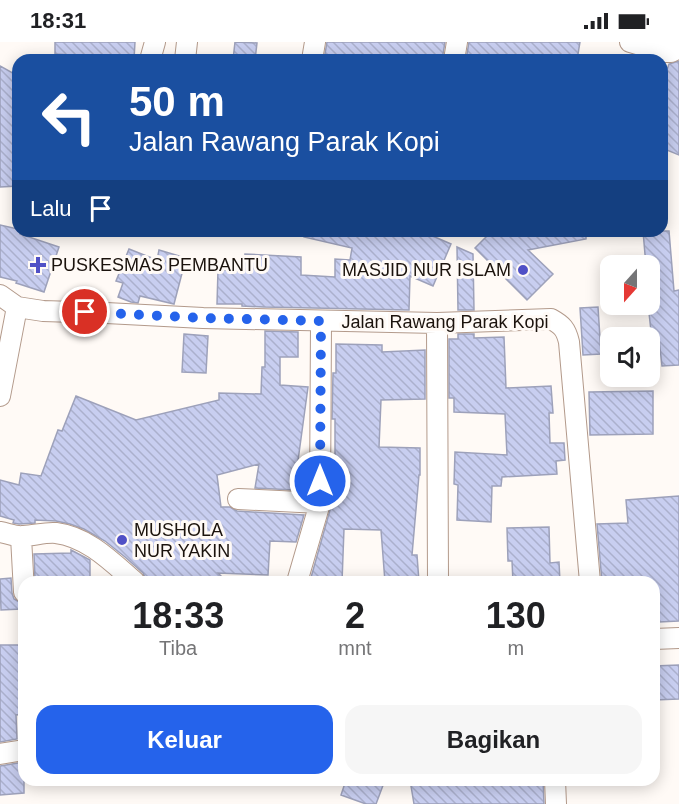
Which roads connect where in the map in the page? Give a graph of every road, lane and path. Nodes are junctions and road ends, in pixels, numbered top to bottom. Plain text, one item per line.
1 (630, 42) edge
2 (679, 48) edge
3 (0, 295) edge
4 (17, 307) junction
5 (321, 321) junction
6 (437, 323) junction
7 (0, 396) edge
8 (238, 499) dead end
9 (320, 504) junction
10 (0, 532) edge
11 (21, 537) junction
12 (23, 576) edge
13 (128, 576) edge
14 (299, 576) edge
15 (438, 576) edge
16 (589, 576) edge
17 (679, 638) edge
18 (660, 639) edge
19 (18, 751) edge
20 (0, 754) edge
21 (555, 786) edge
22 (556, 804) edge

1 - 2 street
3 - 4 street, Jalan Rawang Parak Kopi
4 - 5 street, Jalan Rawang Parak Kopi
4 - 7 street
5 - 6 street, Jalan Rawang Parak Kopi
5 - 9 street
6 - 15 street
6 - 16 street, Jalan Rawang Parak Kopi
8 - 9 street
9 - 14 street
10 - 11 street
11 - 12 street
11 - 13 street
17 - 18 street
19 - 20 street
21 - 22 street

